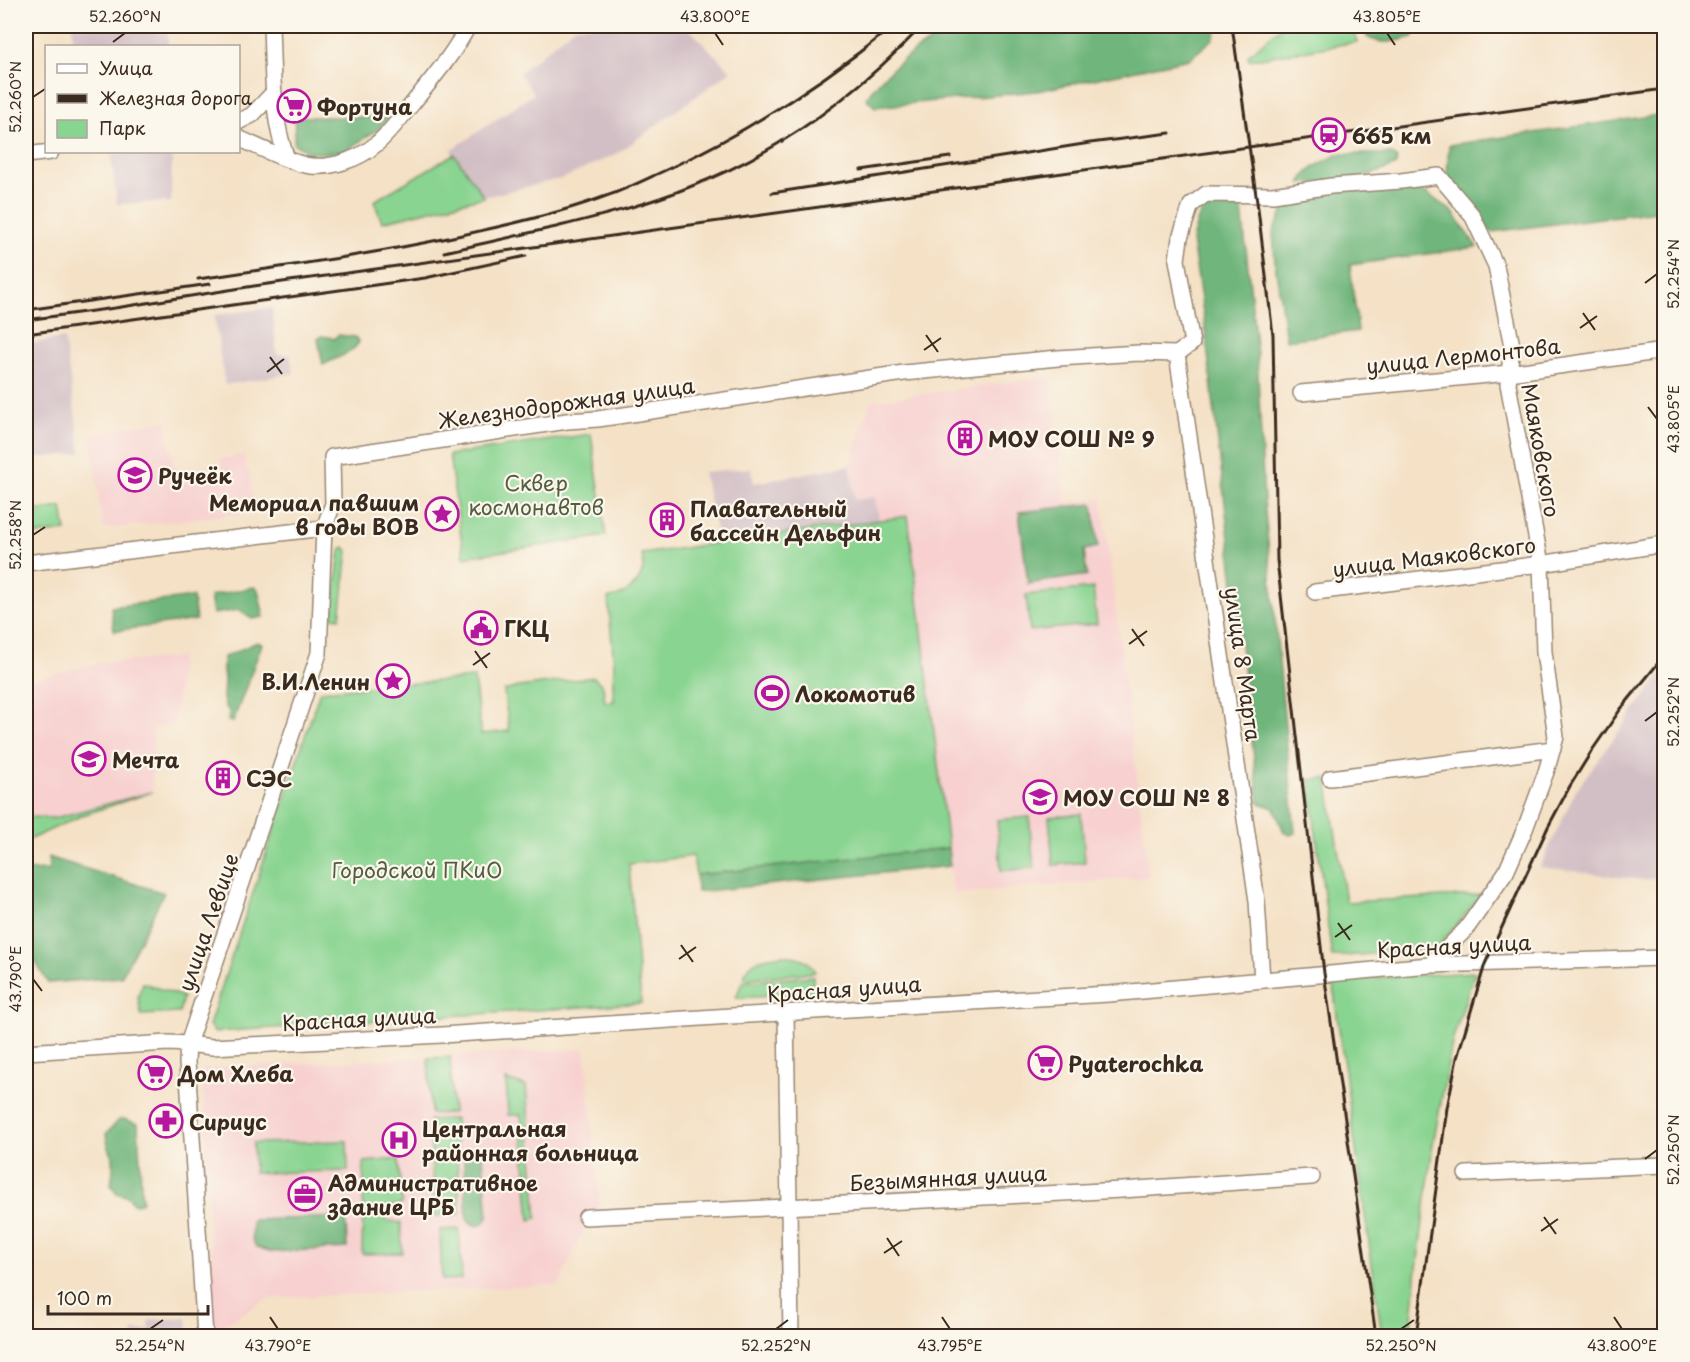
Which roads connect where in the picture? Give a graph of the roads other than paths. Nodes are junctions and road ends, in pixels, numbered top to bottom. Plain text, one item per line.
1 (271, 26) edge
2 (468, 26) edge
3 (274, 92) junction
4 (240, 121) edge
5 (240, 139) edge
6 (45, 153) edge
7 (26, 155) edge
8 (287, 159) junction
9 (1665, 351) edge
10 (1177, 354) junction
11 (1509, 373) junction
12 (1301, 393) dead end
13 (324, 528) junction
14 (1665, 544) edge
15 (26, 563) edge
16 (1541, 564) junction
17 (1315, 592) dead end
18 (1553, 749) junction
19 (1330, 778) dead end
20 (1665, 958) edge
21 (1430, 965) junction
22 (1262, 980) junction
23 (786, 1013) junction
24 (188, 1044) junction
25 (26, 1052) edge
26 (1665, 1165) edge
27 (1466, 1174) dead end
28 (1312, 1177) dead end
29 (789, 1207) junction
30 (586, 1217) dead end
31 (205, 1336) edge
32 (791, 1336) edge

1 - 3 street
2 - 8 street
3 - 4 street
3 - 8 street
5 - 8 street
6 - 7 street
9 - 11 street, улица Лермонтова
10 - 11 street, Маяковского
10 - 13 street, Железнодорожная улица
10 - 22 street, улица 8 Марта
11 - 12 street, улица Лермонтова
11 - 16 street, Маяковского
13 - 15 street
13 - 24 street, улица Левице
14 - 16 street, улица Маяковского
16 - 17 street, улица Маяковского
16 - 18 street, Маяковского
18 - 19 street
18 - 21 street, Маяковского
20 - 21 street, Красная улица
21 - 22 street, Красная улица
22 - 23 street, Красная улица
23 - 24 street, Красная улица
23 - 29 street
24 - 25 street, Красная улица
24 - 31 street, улица Левице
26 - 27 street
28 - 29 street, Безымянная улица
29 - 30 street, Безымянная улица
29 - 32 street

